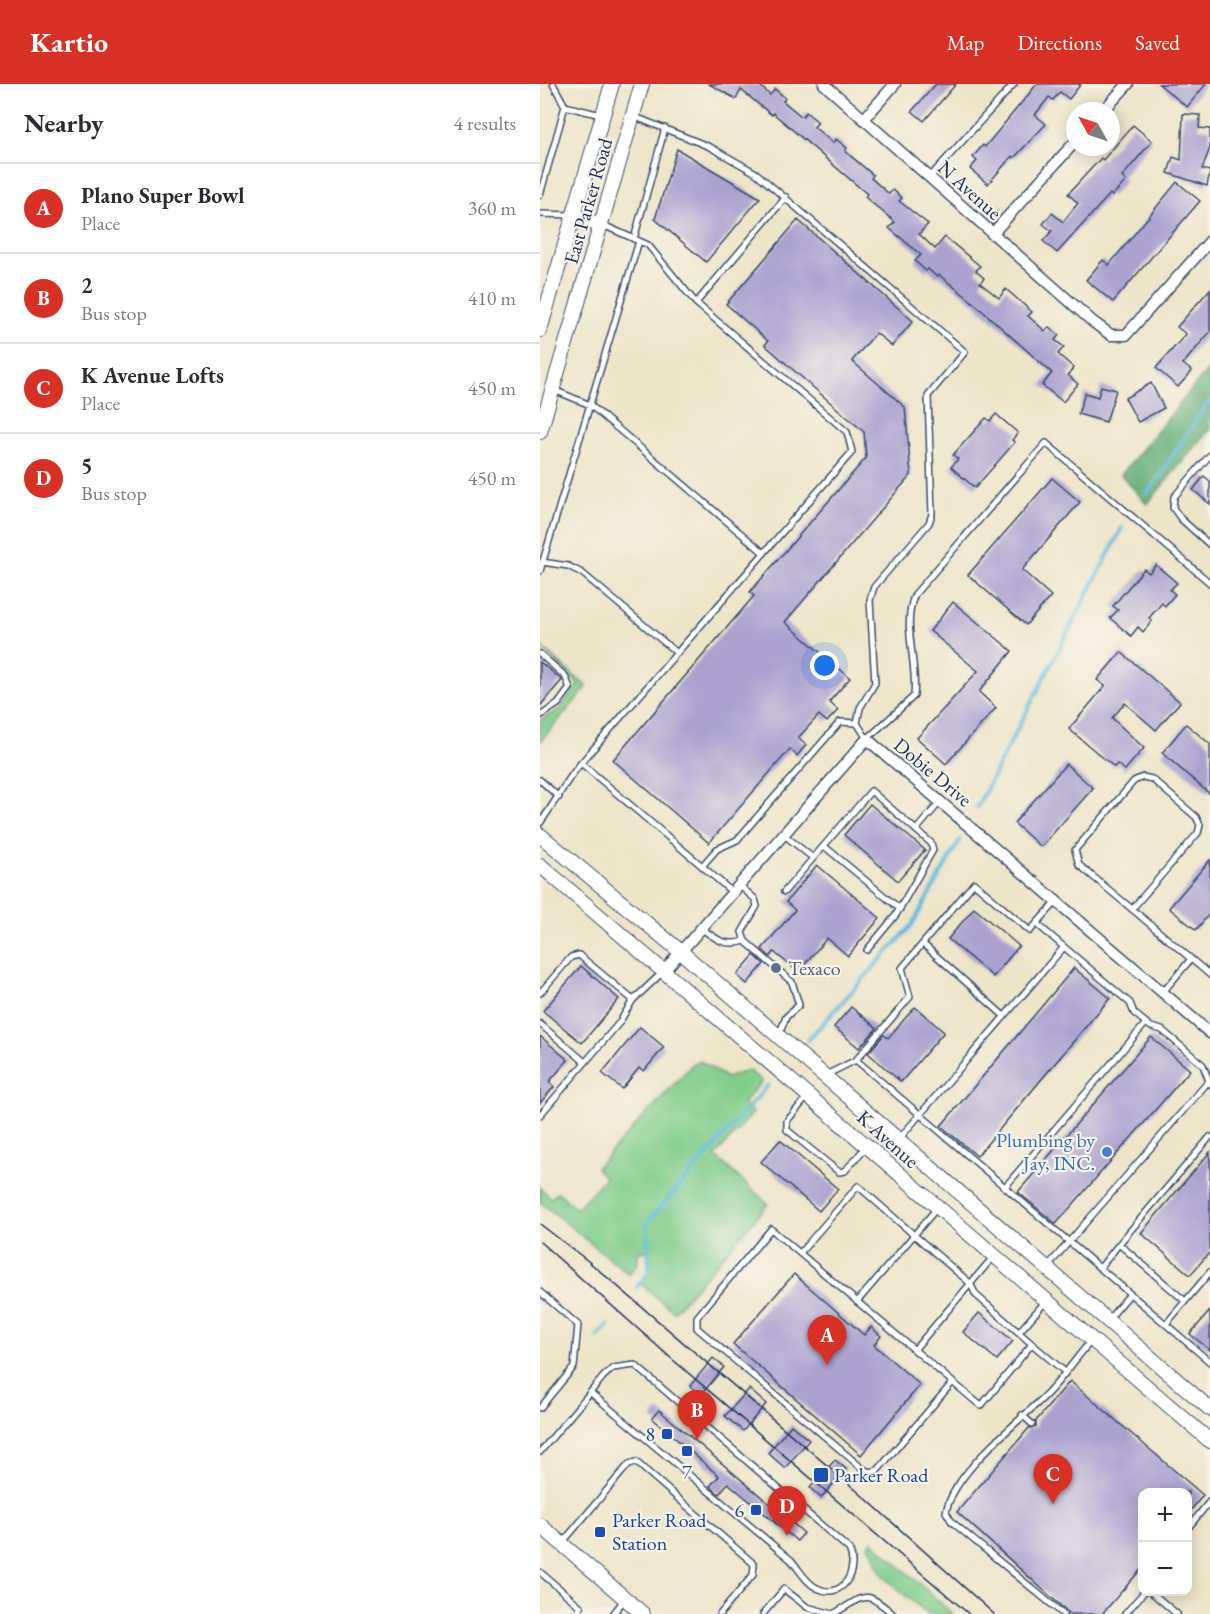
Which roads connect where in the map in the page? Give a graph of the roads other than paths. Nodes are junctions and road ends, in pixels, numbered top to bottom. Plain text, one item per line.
1 (553, 84) edge
2 (642, 84) edge
3 (824, 84) edge
4 (895, 84) edge
5 (1014, 84) edge
6 (1128, 84) edge
7 (608, 85) edge
8 (1111, 102) edge
9 (565, 106) junction
10 (602, 116) junction
11 (633, 116) junction
12 (865, 118) junction
13 (665, 128) junction
14 (1066, 152) edge
15 (929, 178) junction
16 (540, 195) edge
17 (786, 197) junction
18 (540, 214) edge
19 (573, 216) junction
20 (601, 225) junction
21 (992, 234) junction
22 (637, 240) junction
23 (1210, 242) edge
24 (696, 303) junction
25 (540, 330) edge
26 (546, 388) edge
27 (590, 405) junction
28 (540, 432) edge
29 (1210, 455) edge
30 (1210, 545) edge
31 (764, 553) junction
32 (541, 562) edge
33 (540, 571) edge
34 (1210, 583) edge
35 (677, 653) junction
36 (540, 654) edge
37 (540, 716) edge
38 (856, 723) junction
39 (867, 740) junction
40 (581, 763) junction
41 (540, 780) edge
42 (559, 797) junction
43 (940, 802) junction
44 (540, 823) edge
45 (916, 830) junction
46 (783, 834) junction
47 (540, 835) edge
48 (824, 846) junction
49 (813, 858) junction
50 (540, 865) edge
51 (702, 866) junction
52 (736, 888) junction
53 (783, 892) dead end
54 (1057, 901) junction
55 (900, 909) junction
56 (1132, 909) junction
57 (1037, 924) junction
58 (701, 928) junction
59 (745, 941) junction
60 (923, 944) junction
61 (1064, 947) junction
62 (867, 950) dead end
63 (681, 952) junction
64 (1191, 959) junction
65 (663, 972) junction
66 (1210, 975) edge
67 (1163, 992) junction
68 (540, 993) edge
69 (633, 1000) junction
70 (1004, 1016) junction
71 (1146, 1023) junction
72 (540, 1024) edge
73 (1210, 1033) edge
74 (778, 1036) junction
75 (856, 1060) junction
76 (585, 1062) junction
77 (824, 1076) junction
78 (1209, 1083) edge
79 (809, 1095) junction
80 (540, 1115) edge
81 (920, 1115) junction
82 (1210, 1137) edge
83 (898, 1140) junction
84 (867, 1146) junction
85 (1005, 1187) junction
86 (954, 1189) junction
87 (937, 1208) junction
88 (914, 1235) junction
89 (1068, 1241) junction
90 (1119, 1244) junction
91 (800, 1253) junction
92 (994, 1256) junction
93 (1046, 1268) junction
94 (1100, 1268) junction
95 (1210, 1272) edge
96 (970, 1283) junction
97 (540, 1292) edge
98 (1130, 1294) junction
99 (1185, 1300) junction
100 (1046, 1301) junction
101 (857, 1302) junction
102 (1108, 1320) junction
103 (1166, 1324) junction
104 (1019, 1332) junction
105 (1092, 1339) junction
106 (1032, 1344) junction
107 (914, 1350) junction
108 (1210, 1362) edge
109 (1065, 1372) junction
110 (952, 1383) junction
111 (591, 1393) junction
112 (540, 1408) edge
113 (1210, 1409) edge
114 (1022, 1415) junction
115 (1032, 1424) dead end
116 (1210, 1441) edge
117 (540, 1452) edge
118 (1210, 1501) edge
119 (1192, 1523) edge
120 (540, 1525) edge
121 (562, 1543) junction
122 (540, 1572) edge
123 (1141, 1596) edge
124 (1156, 1596) edge
125 (626, 1599) junction
126 (575, 1614) edge
127 (613, 1614) edge
128 (643, 1614) edge
129 (720, 1614) edge
130 (763, 1614) edge
131 (893, 1614) edge
132 (1063, 1614) edge
133 (1125, 1614) edge
134 (1177, 1614) edge

1 - 9 lane
2 - 11 main road, East Parker Road
3 - 12 street, N Avenue
4 - 12 street
5 - 15 lane
6 - 8 street
7 - 10 main road, East Parker Road
9 - 10 lane
9 - 16 lane
10 - 19 main road, East Parker Road
11 - 13 lane
11 - 20 main road, East Parker Road
12 - 15 street, N Avenue
13 - 17 lane
13 - 22 lane
14 - 21 street
15 - 21 street, N Avenue
17 - 24 lane
17 - 38 lane
18 - 19 lane
19 - 20 main road
19 - 25 main road, East Parker Road
20 - 22 lane
20 - 26 main road, East Parker Road
21 - 23 street, N Avenue
22 - 24 lane
22 - 27 lane
24 - 31 lane
26 - 27 lane
26 - 28 main road, East Parker Road
27 - 31 lane
27 - 32 lane
29 - 30 lane
31 - 35 lane
32 - 33 lane
32 - 35 lane
34 - 39 lane
35 - 40 lane
36 - 37 lane
38 - 39 lane
38 - 51 lane
39 - 43 street, Dobie Drive
39 - 46 street, Dobie Drive
40 - 42 lane
40 - 51 lane
41 - 42 lane
42 - 44 lane
43 - 45 lane
43 - 54 street, Dobie Drive
45 - 48 lane
45 - 55 lane
46 - 49 lane
46 - 52 street, Dobie Drive
47 - 63 main road, K Avenue
48 - 49 lane
48 - 55 lane
49 - 53 lane
50 - 65 main road, K Avenue
51 - 52 lane
52 - 58 street, Dobie Drive
52 - 59 lane
54 - 57 lane
54 - 67 street, Dobie Drive
55 - 62 lane
56 - 56 lane
56 - 64 lane
57 - 60 lane
57 - 61 lane
58 - 59 lane
58 - 63 street, Dobie Drive
59 - 74 lane
60 - 70 lane
60 - 75 lane
61 - 70 lane
61 - 71 lane
63 - 65 street, Dobie Drive
63 - 74 main road, K Avenue
64 - 66 lane
64 - 67 lane
65 - 69 lane
65 - 79 main road, K Avenue
67 - 73 street, Dobie Drive
68 - 69 lane
69 - 76 lane
70 - 81 lane
71 - 78 lane
71 - 85 lane
72 - 76 lane
74 - 77 main road, K Avenue
75 - 77 lane
75 - 81 lane
76 - 80 lane
77 - 79 main road
77 - 83 main road, K Avenue
78 - 89 lane
79 - 84 main road, K Avenue
79 - 84 lane
81 - 83 lane
81 - 85 lane
82 - 90 lane
83 - 86 main road, K Avenue
84 - 87 main road, K Avenue
85 - 89 lane
86 - 87 main road
86 - 93 main road, K Avenue
87 - 88 lane
87 - 92 main road, K Avenue
88 - 91 lane
88 - 96 lane
88 - 101 lane
89 - 93 lane
89 - 94 lane
90 - 94 lane
90 - 99 lane
91 - 101 lane
91 - 110 lane
92 - 96 lane
92 - 100 main road, K Avenue
93 - 102 main road, K Avenue
94 - 98 lane
95 - 99 lane
96 - 104 lane
96 - 107 lane
97 - 112 lane
98 - 102 lane
98 - 103 lane
99 - 103 lane
100 - 104 lane
100 - 105 main road, K Avenue
101 - 107 lane
102 - 105 main road
102 - 113 main road, K Avenue
103 - 108 lane
104 - 106 lane
105 - 109 lane
105 - 116 main road, K Avenue
106 - 109 lane
106 - 110 lane
107 - 110 lane
109 - 114 lane
111 - 111 lane
111 - 117 lane
114 - 115 lane
114 - 132 lane
118 - 119 lane
120 - 121 main road
121 - 125 main road
121 - 129 lane
122 - 126 lane
123 - 133 lane
124 - 134 lane
125 - 127 lane
125 - 128 main road
130 - 131 lane

